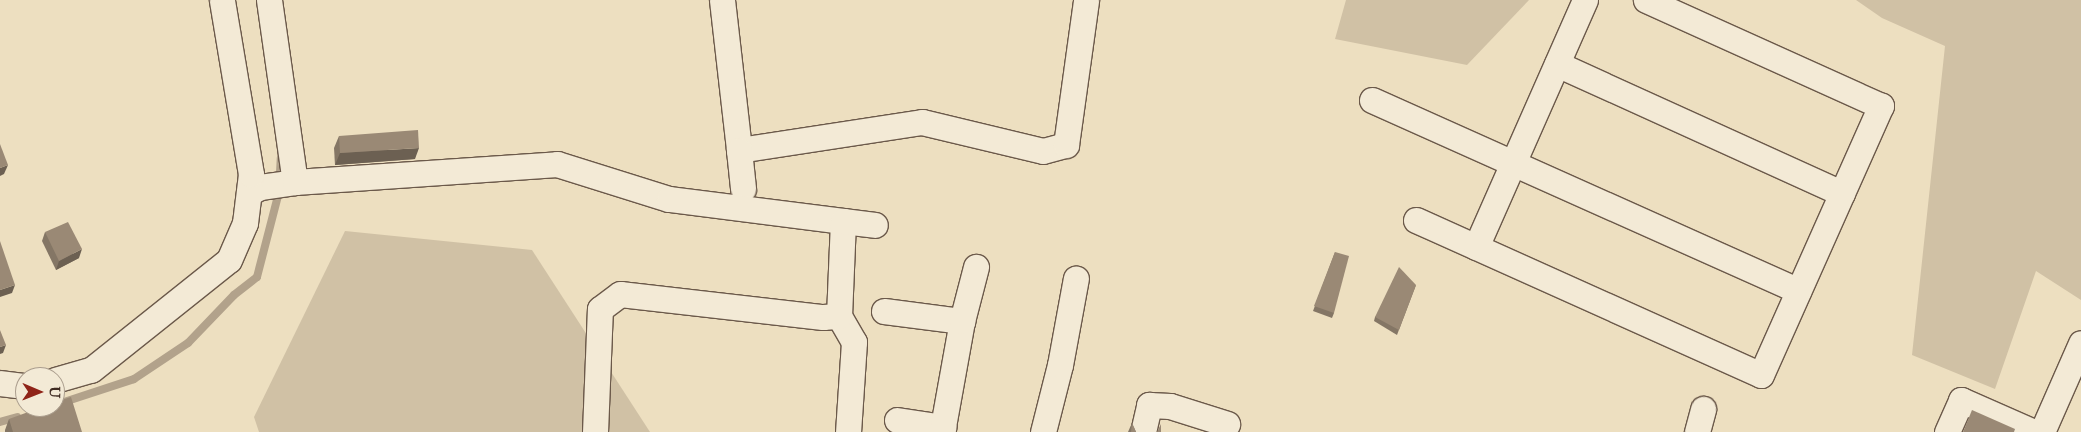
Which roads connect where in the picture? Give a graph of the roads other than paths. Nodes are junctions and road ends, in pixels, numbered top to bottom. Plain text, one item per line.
1 (222, 0) edge
2 (268, 0) edge
3 (722, 0) edge
4 (1086, 0) edge
5 (1585, 0) edge
6 (1658, 2) edge
7 (1557, 64) junction
8 (1372, 100) dead end
9 (739, 150) junction
10 (1513, 163) junction
11 (294, 182) junction
12 (744, 189) dead end
13 (255, 190) junction
14 (1842, 193) junction
15 (1416, 220) dead end
16 (843, 222) junction
17 (875, 226) dead end
18 (1476, 247) junction
19 (976, 267) dead end
20 (1076, 278) dead end
21 (1798, 292) junction
22 (884, 311) dead end
23 (838, 316) junction
24 (962, 321) junction
25 (2081, 343) edge
26 (65, 377) edge
27 (0, 383) edge
28 (15, 385) edge
29 (897, 420) dead end
30 (1227, 424) dead end
31 (943, 430) edge
32 (595, 432) edge
33 (848, 432) edge
34 (1043, 432) edge
35 (1143, 432) edge
36 (1947, 432) edge
37 (2034, 432) edge
38 (2042, 432) edge

1 - 13 street
2 - 11 street
3 - 9 street
4 - 9 street
5 - 7 street
6 - 14 street
7 - 10 street
7 - 14 street
8 - 10 street
9 - 12 street
10 - 18 street
10 - 21 street
11 - 13 street
11 - 16 street
13 - 26 street
14 - 21 street
15 - 18 street
16 - 17 street
16 - 23 street
18 - 21 street
19 - 24 street
20 - 34 street
22 - 24 street
23 - 32 street
23 - 33 street
24 - 31 street
25 - 38 street
27 - 28 street
29 - 31 street
30 - 35 street
36 - 37 street

